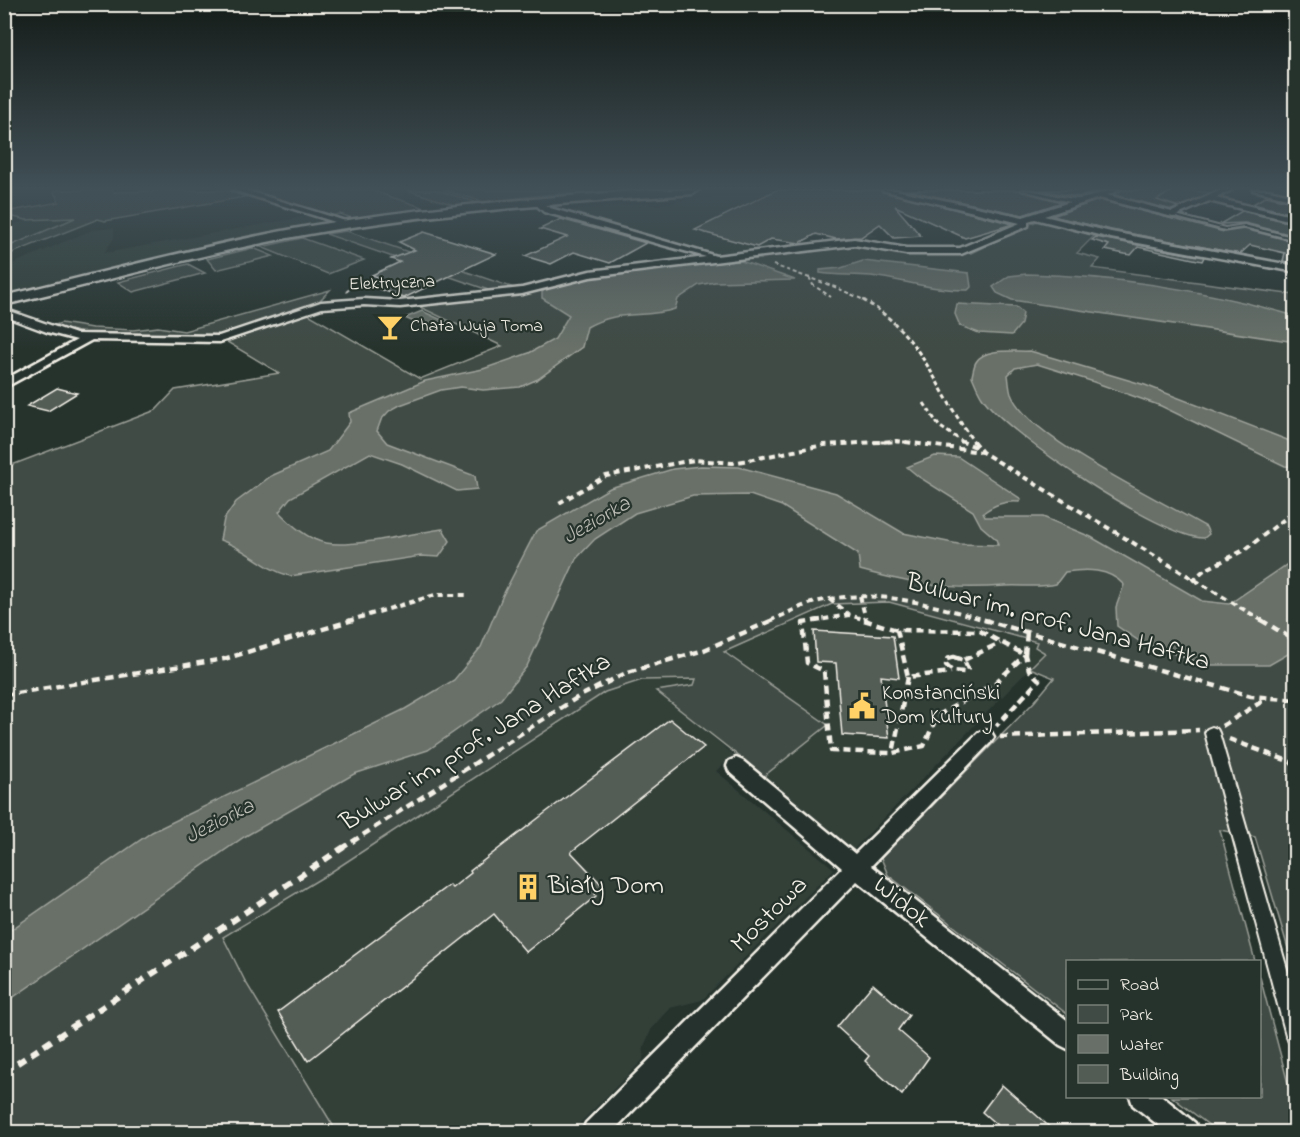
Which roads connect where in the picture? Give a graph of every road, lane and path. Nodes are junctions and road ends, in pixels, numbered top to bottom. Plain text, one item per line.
1 (248, 243) edge
2 (665, 243) edge
3 (846, 243) edge
4 (861, 243) edge
5 (980, 243) edge
6 (1155, 243) edge
7 (747, 255) junction
8 (718, 258) junction
9 (1296, 269) edge
10 (809, 277) junction
11 (831, 297) dead end
12 (4, 301) edge
13 (4, 312) edge
14 (89, 338) junction
15 (4, 385) edge
16 (924, 403) dead end
17 (978, 448) junction
18 (982, 452) junction
19 (559, 503) dead end
20 (1296, 510) edge
21 (1191, 581) junction
22 (470, 596) dead end
23 (860, 596) junction
24 (828, 599) junction
25 (849, 615) junction
26 (866, 621) junction
27 (897, 630) junction
28 (1027, 632) junction
29 (1296, 641) edge
30 (1000, 643) junction
31 (1025, 655) junction
32 (964, 660) junction
33 (952, 672) junction
34 (908, 677) junction
35 (4, 694) edge
36 (1266, 699) junction
37 (1296, 700) edge
38 (1212, 733) junction
39 (985, 737) junction
40 (893, 753) junction
41 (1296, 764) edge
42 (736, 766) dead end
43 (857, 868) junction
44 (1066, 1035) edge
45 (1296, 1035) edge
46 (4, 1072) edge
47 (1144, 1098) edge
48 (595, 1132) edge
49 (1186, 1132) edge

1 - 12 main road
2 - 8 street
3 - 7 street, Elektryczna
4 - 5 street, Elektryczna
6 - 9 street
7 - 8 street, Elektryczna
7 - 10 path
8 - 14 street, Elektryczna
10 - 11 path
10 - 17 path
13 - 14 street, Elektryczna
14 - 15 street
16 - 17 path
17 - 18 path
18 - 19 path
18 - 21 path
20 - 21 path
21 - 29 path
22 - 35 path
23 - 24 path, Bulwar im. prof. Jana Haftka
23 - 26 path
23 - 28 path, Bulwar im. prof. Jana Haftka
24 - 25 path
24 - 46 path, Bulwar im. prof. Jana Haftka
25 - 26 path
25 - 40 path
26 - 27 path
27 - 30 path
27 - 34 path
28 - 31 path
28 - 36 path, Bulwar im. prof. Jana Haftka
30 - 31 path
30 - 32 path
31 - 39 path
31 - 40 path
32 - 33 path
32 - 33 path
33 - 34 path
34 - 40 path
36 - 37 path, Bulwar im. prof. Jana Haftka
36 - 38 path
38 - 39 path
38 - 41 path
38 - 45 street
39 - 43 street, Mostowa
42 - 43 street, Widok
43 - 44 street, Widok
43 - 48 street, Mostowa
47 - 49 street

